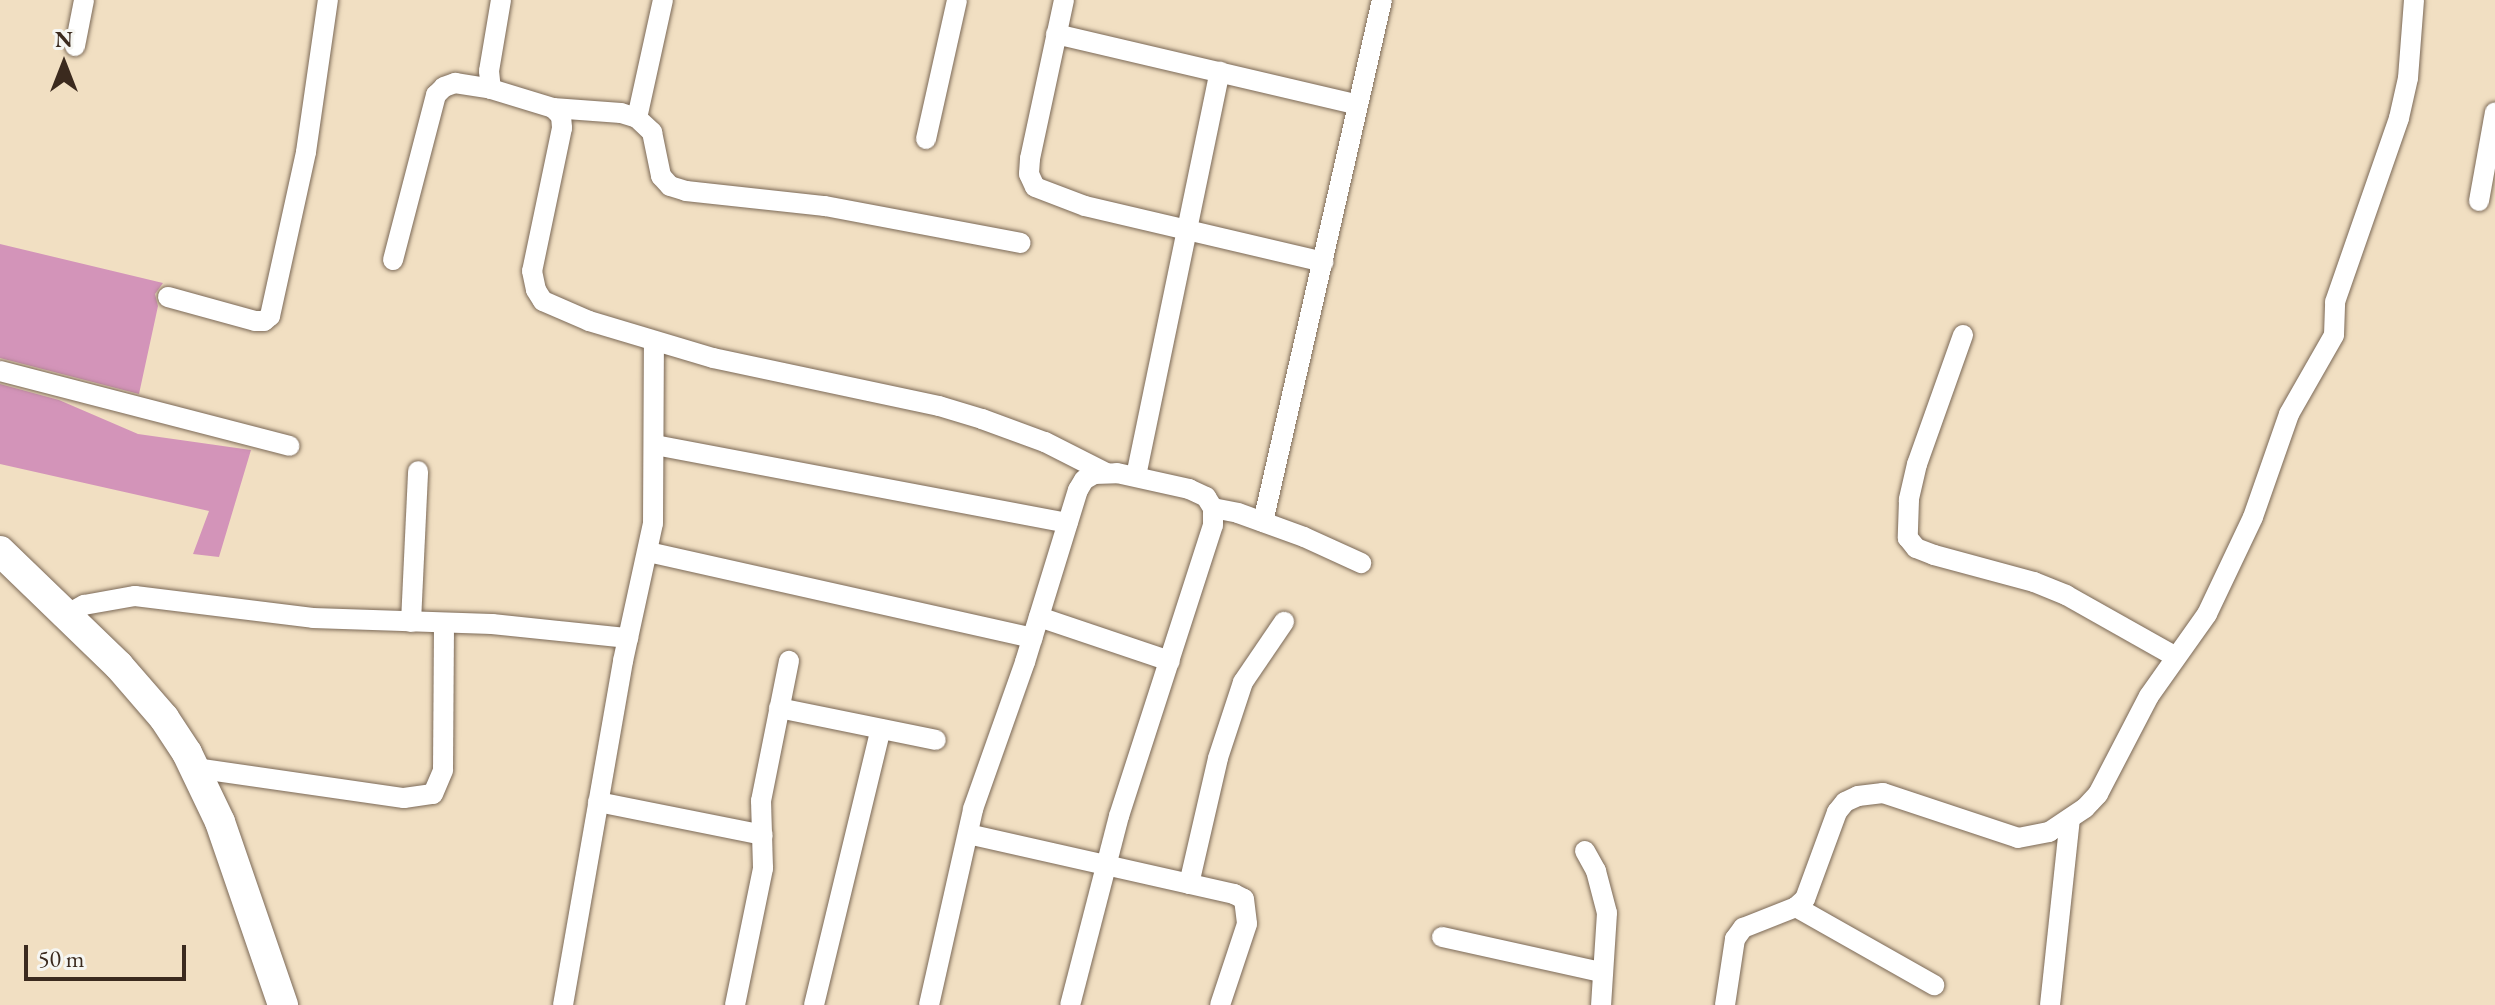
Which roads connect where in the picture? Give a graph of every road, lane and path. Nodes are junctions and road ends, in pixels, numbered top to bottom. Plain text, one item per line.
1 (84, 0) edge
2 (328, 0) edge
3 (501, 0) edge
4 (663, 0) edge
5 (957, 0) edge
6 (1064, 0) edge
7 (1382, 0) edge
8 (2414, 0) edge
9 (1056, 34) junction
10 (75, 46) dead end
11 (1220, 72) junction
12 (491, 89) junction
13 (1358, 105) junction
14 (553, 108) junction
15 (2495, 112) edge
16 (637, 118) junction
17 (926, 139) dead end
18 (2479, 201) dead end
19 (1187, 232) junction
20 (1021, 243) dead end
21 (393, 260) dead end
22 (1324, 262) junction
23 (168, 297) dead end
24 (1963, 335) dead end
25 (654, 341) junction
26 (0, 371) edge
27 (655, 445) junction
28 (289, 446) dead end
29 (418, 471) dead end
30 (1106, 473) junction
31 (1136, 476) junction
32 (1213, 508) junction
33 (1263, 522) junction
34 (1068, 523) junction
35 (0, 551) edge
36 (648, 552) junction
37 (1361, 563) dead end
38 (66, 615) junction
39 (1039, 617) junction
40 (411, 622) junction
41 (1284, 622) dead end
42 (444, 623) junction
43 (628, 638) junction
44 (1033, 638) junction
45 (2176, 657) junction
46 (789, 661) dead end
47 (1170, 661) junction
48 (779, 708) junction
49 (881, 729) junction
50 (936, 740) dead end
51 (195, 768) junction
52 (598, 802) junction
53 (2070, 819) junction
54 (968, 834) junction
55 (763, 835) junction
56 (1585, 851) dead end
57 (1104, 866) junction
58 (1189, 884) junction
59 (1796, 907) junction
60 (1442, 937) dead end
61 (1601, 972) junction
62 (1934, 985) dead end
63 (283, 1005) edge
64 (563, 1005) edge
65 (735, 1005) edge
66 (814, 1005) edge
67 (929, 1005) edge
68 (1070, 1005) edge
69 (1220, 1005) edge
70 (1601, 1005) edge
71 (1725, 1005) edge
72 (2050, 1005) edge

1 - 10 street
2 - 23 street
3 - 12 street
4 - 16 street
5 - 17 street
6 - 9 street
7 - 13 street
8 - 45 street
9 - 11 street
9 - 19 street
11 - 13 street
11 - 19 street
12 - 14 street
12 - 21 street
13 - 22 street
14 - 16 street
14 - 25 street
15 - 18 street
16 - 20 street
19 - 22 street
19 - 31 street
22 - 33 street
24 - 45 street
25 - 27 street
25 - 30 street
26 - 28 street
27 - 34 street
27 - 36 street
29 - 40 street
30 - 31 street
30 - 34 street
31 - 32 street
32 - 33 street
32 - 47 street
33 - 37 street
34 - 39 street
35 - 38 street
36 - 43 street
36 - 44 street
38 - 40 street
38 - 51 street
39 - 44 street
39 - 47 street
40 - 42 street
41 - 58 street
42 - 43 street
42 - 51 street
43 - 52 street
44 - 54 street
45 - 53 street
46 - 48 street
47 - 57 street
48 - 49 street
48 - 55 street
49 - 50 street
49 - 66 street
51 - 63 street
52 - 55 street
52 - 64 street
53 - 59 street
53 - 72 street
54 - 57 street
54 - 67 street
55 - 65 street
56 - 61 street
57 - 58 street
57 - 68 street
58 - 69 street
59 - 62 street
59 - 71 street
60 - 61 street
61 - 70 street

